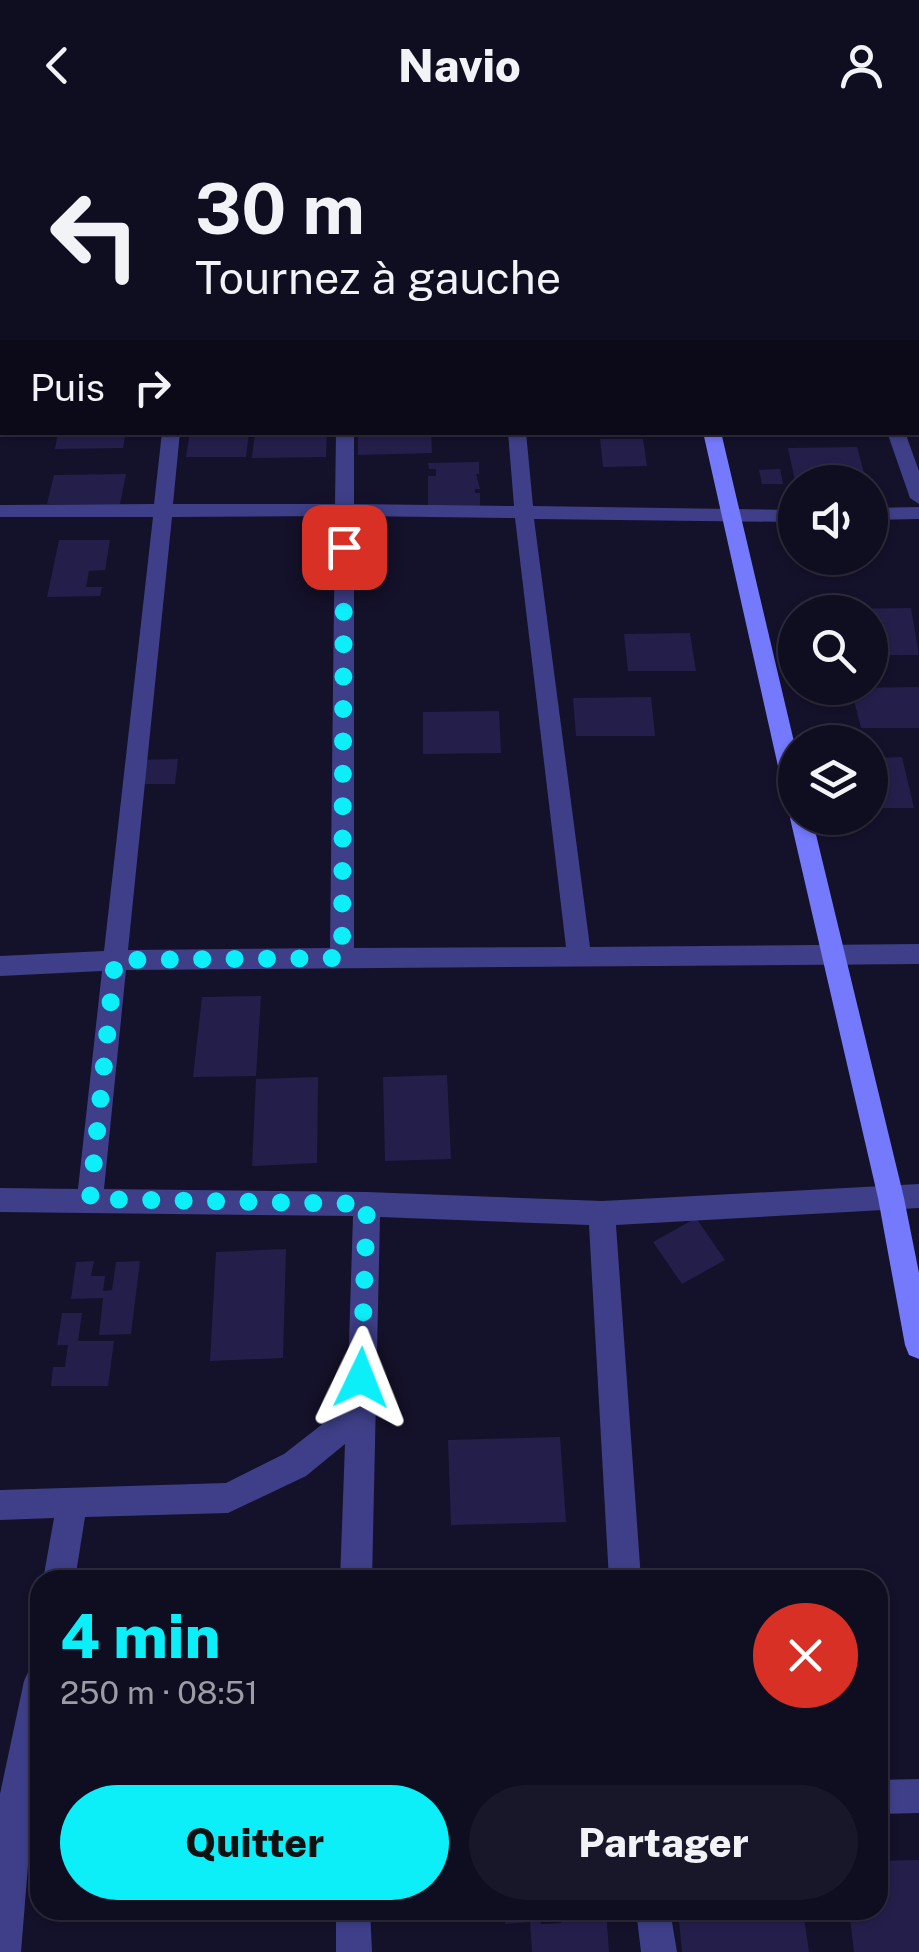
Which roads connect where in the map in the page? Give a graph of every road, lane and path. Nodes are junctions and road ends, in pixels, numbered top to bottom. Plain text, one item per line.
1 (171, 435) edge
2 (344, 435) edge
3 (517, 435) edge
4 (713, 435) edge
5 (897, 435) edge
6 (919, 498) edge
7 (0, 510) edge
8 (162, 510) junction
9 (344, 510) junction
10 (919, 512) edge
11 (888, 513) edge
12 (524, 514) junction
13 (778, 517) edge
14 (730, 518) junction
15 (779, 725) edge
16 (805, 835) edge
17 (919, 954) edge
18 (833, 955) junction
19 (579, 957) junction
20 (342, 958) junction
21 (115, 960) junction
22 (0, 966) edge
23 (919, 1196) edge
24 (890, 1198) junction
25 (90, 1199) junction
26 (0, 1200) edge
27 (367, 1204) junction
28 (602, 1213) junction
29 (919, 1344) edge
30 (360, 1414) junction
31 (0, 1505) edge
32 (72, 1505) junction
33 (61, 1570) edge
34 (356, 1570) edge
35 (623, 1570) edge
36 (30, 1743) edge
37 (888, 1796) edge
38 (919, 1796) edge
39 (19, 1811) edge
40 (354, 1920) edge
41 (654, 1920) edge
42 (3, 1952) edge
43 (354, 1952) edge
44 (659, 1952) edge

1 - 8 street
2 - 9 street
3 - 12 street
4 - 14 street
5 - 6 street
7 - 8 street
8 - 9 street
8 - 21 street
9 - 12 street
9 - 20 street
10 - 11 street
12 - 14 street
12 - 19 street
13 - 14 street
14 - 15 street
16 - 18 street
17 - 18 street
18 - 19 street
18 - 24 street
19 - 20 street
20 - 21 street
21 - 22 street
21 - 25 street
23 - 24 street
24 - 28 street
24 - 29 street
25 - 26 street
25 - 27 street
27 - 28 street
27 - 30 street
28 - 35 street
30 - 32 street
30 - 34 street
31 - 32 street
32 - 33 street
36 - 39 street
37 - 38 street
39 - 42 street
40 - 43 street
41 - 44 street

